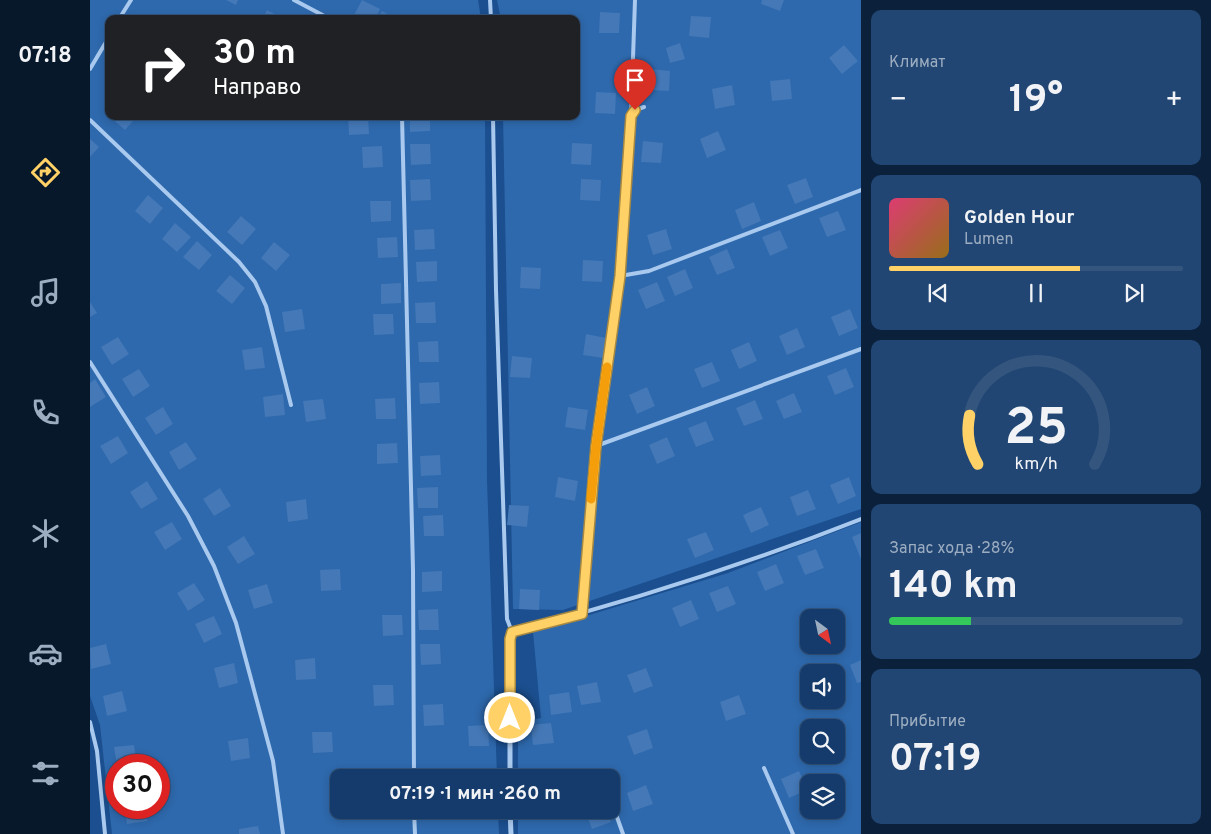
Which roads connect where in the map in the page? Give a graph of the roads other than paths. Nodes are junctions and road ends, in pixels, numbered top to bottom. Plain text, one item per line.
1 (131, 0) edge
2 (294, 0) edge
3 (490, 0) edge
4 (635, 0) edge
5 (122, 15) edge
6 (322, 15) edge
7 (491, 15) edge
8 (105, 44) edge
9 (90, 69) edge
10 (644, 106) dead end
11 (631, 116) junction
12 (90, 120) edge
13 (402, 120) edge
14 (493, 120) edge
15 (861, 190) edge
16 (620, 276) junction
17 (861, 349) edge
18 (90, 362) edge
19 (291, 406) dead end
20 (596, 446) junction
21 (861, 519) edge
22 (582, 614) junction
23 (512, 632) junction
24 (90, 722) edge
25 (764, 768) dead end
26 (414, 769) edge
27 (510, 769) edge
28 (414, 819) edge
29 (510, 819) edge
30 (618, 819) edge
31 (105, 834) edge
32 (283, 834) edge
33 (415, 834) edge
34 (510, 834) edge
35 (624, 834) edge
36 (793, 834) edge

1 - 5 lane
2 - 6 lane
3 - 7 lane
4 - 11 lane
8 - 9 lane
10 - 11 lane
11 - 16 lane
12 - 19 lane
13 - 26 lane
14 - 23 lane
15 - 16 lane
16 - 20 lane
17 - 20 lane
18 - 32 lane
20 - 22 lane
21 - 22 lane
22 - 23 lane
23 - 27 street
24 - 31 lane
25 - 36 lane
28 - 33 lane
29 - 34 street
30 - 35 lane

